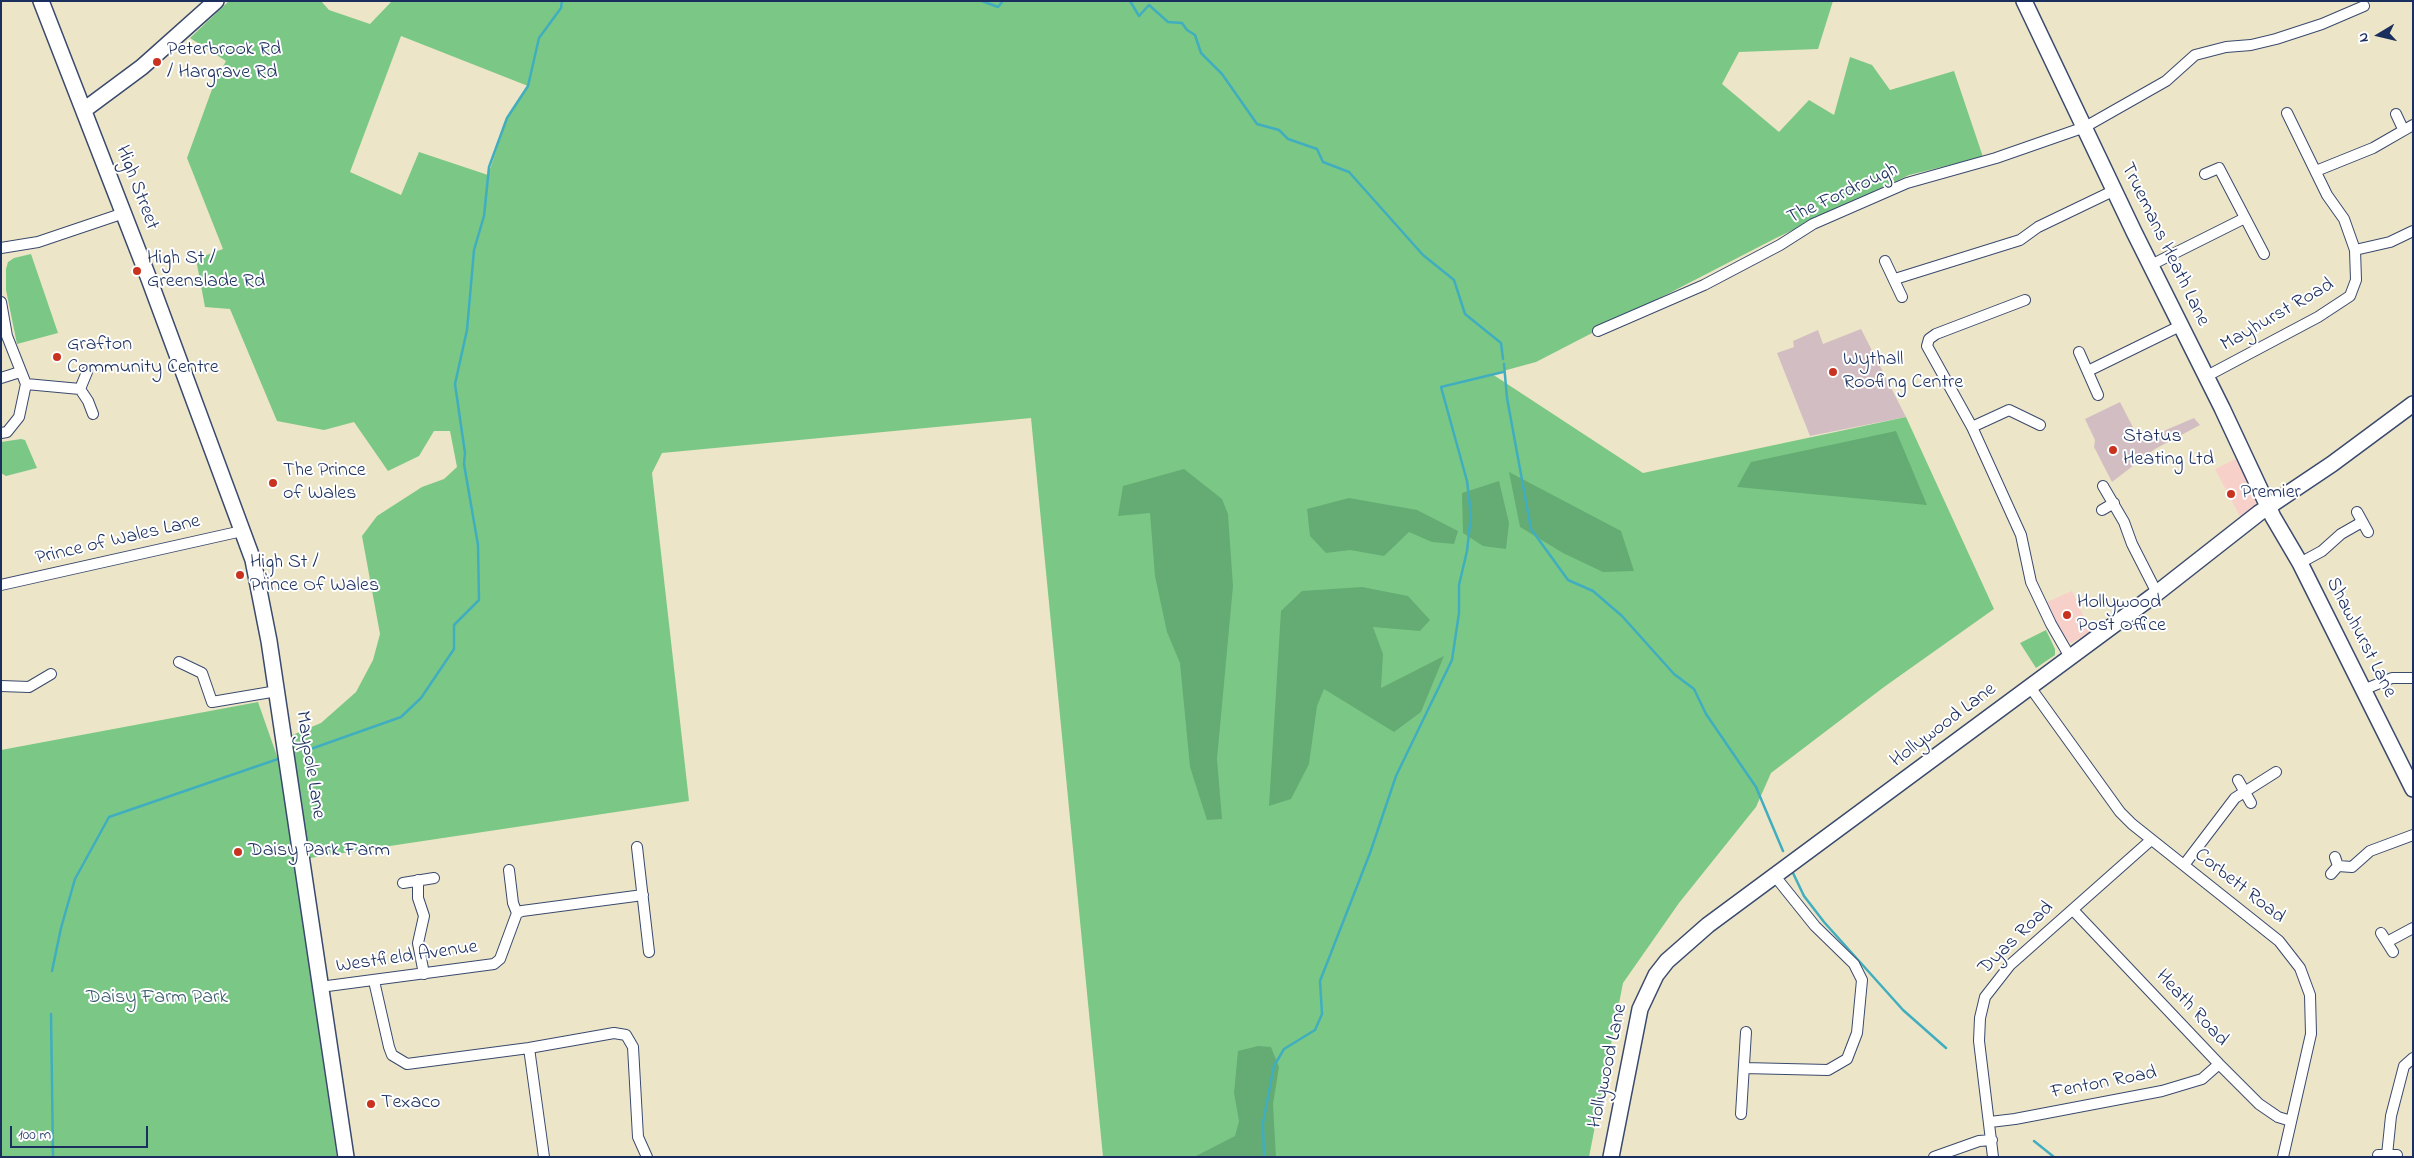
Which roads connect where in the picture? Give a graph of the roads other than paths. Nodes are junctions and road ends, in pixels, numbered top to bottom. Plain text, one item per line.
1 (42, 1) edge
2 (216, 1) edge
3 (2024, 1) edge
4 (2364, 6) dead end
5 (84, 110) junction
6 (2287, 113) dead end
7 (2396, 114) dead end
8 (2085, 127) junction
9 (2408, 127) edge
10 (2316, 170) junction
11 (2205, 174) dead end
12 (2115, 190) junction
13 (124, 213) junction
14 (2245, 218) junction
15 (2413, 231) edge
16 (1, 248) edge
17 (2355, 250) junction
18 (2264, 254) dead end
19 (1885, 261) dead end
20 (2151, 265) junction
21 (1894, 280) junction
22 (2012, 293) dead end
23 (1902, 297) dead end
24 (1, 302) edge
25 (2182, 325) junction
26 (1598, 331) dead end
27 (2079, 352) dead end
28 (20, 372) junction
29 (87, 372) dead end
30 (2088, 372) junction
31 (2207, 376) junction
32 (1, 378) edge
33 (26, 384) junction
34 (80, 389) junction
35 (2098, 395) dead end
36 (2413, 404) edge
37 (93, 414) dead end
38 (2040, 425) dead end
39 (1972, 428) junction
40 (1, 433) edge
41 (2103, 486) dead end
42 (2114, 503) junction
43 (2268, 507) junction
44 (2102, 510) dead end
45 (2357, 512) dead end
46 (2362, 522) junction
47 (242, 530) junction
48 (2368, 532) dead end
49 (2300, 563) junction
50 (1, 585) edge
51 (2157, 593) junction
52 (2070, 657) junction
53 (178, 662) dead end
54 (51, 674) dead end
55 (2413, 678) edge
56 (1, 686) edge
57 (2030, 687) junction
58 (2364, 690) junction
59 (277, 691) junction
60 (2276, 772) dead end
61 (2238, 780) dead end
62 (2413, 789) edge
63 (2244, 792) junction
64 (2251, 803) dead end
65 (2413, 835) edge
66 (2151, 840) junction
67 (637, 846) dead end
68 (2184, 865) junction
69 (2334, 865) dead end
70 (509, 870) dead end
71 (1774, 875) junction
72 (434, 878) dead end
73 (418, 880) junction
74 (403, 883) dead end
75 (643, 895) junction
76 (2073, 910) junction
77 (517, 913) junction
78 (2413, 928) edge
79 (2382, 932) dead end
80 (2387, 942) junction
81 (649, 952) dead end
82 (2393, 952) dead end
83 (424, 974) junction
84 (374, 981) junction
85 (320, 987) junction
86 (1746, 1032) dead end
87 (529, 1048) junction
88 (2413, 1058) edge
89 (2219, 1064) junction
90 (1744, 1068) junction
91 (1741, 1114) dead end
92 (2291, 1120) junction
93 (1990, 1122) junction
94 (1992, 1140) junction
95 (2387, 1155) dead end
96 (346, 1157) edge
97 (544, 1157) edge
98 (647, 1157) edge
99 (1611, 1157) edge
100 (1934, 1157) edge
101 (1993, 1157) edge
102 (2283, 1157) edge

1 - 5 street, High Street
2 - 5 street
3 - 8 street, Truemans Heath Lane
4 - 8 street, The Fordrough
5 - 13 street, High Street
6 - 10 street, Mayhurst Road
7 - 9 street
8 - 12 street, Truemans Heath Lane
8 - 26 street, The Fordrough
9 - 10 street
10 - 17 street, Mayhurst Road
11 - 14 street
12 - 20 street, Truemans Heath Lane
12 - 21 street
13 - 16 street
13 - 47 street, High Street
14 - 18 street
14 - 20 street
15 - 17 street
17 - 31 street, Mayhurst Road
19 - 21 street
20 - 25 street, Truemans Heath Lane
21 - 23 street
22 - 39 street
24 - 28 street
25 - 30 street
25 - 31 street, Truemans Heath Lane
27 - 30 street
28 - 32 street
28 - 33 street
29 - 34 street
30 - 35 street
31 - 43 street, Truemans Heath Lane
33 - 34 street
33 - 40 street
34 - 37 street
36 - 43 street, Hollywood Lane
38 - 39 street
39 - 52 street
41 - 42 street
42 - 44 street
42 - 51 street
43 - 49 street, Shawhurst Lane
43 - 51 street, Hollywood Lane
45 - 46 street
46 - 48 street
46 - 49 street
47 - 50 street, Prince of Wales Lane
47 - 59 street, Maypole Lane
49 - 58 street, Shawhurst Lane
51 - 52 street, Hollywood Lane
52 - 57 street, Hollywood Lane
53 - 59 street
54 - 56 street
55 - 58 street
57 - 66 street, Corbett Road
57 - 71 street, Hollywood Lane
58 - 62 street, Shawhurst Lane
59 - 85 street, Maypole Lane
60 - 63 street
61 - 63 street
63 - 64 street
63 - 68 street
65 - 69 street
66 - 68 street, Corbett Road
66 - 76 street, Dyas Road
67 - 75 street
68 - 92 street, Corbett Road
70 - 77 street
71 - 90 street
71 - 99 street, Hollywood Lane
72 - 73 street
73 - 74 street
73 - 83 street
75 - 77 street
75 - 81 street
76 - 89 street, Heath Road
76 - 93 street, Dyas Road
77 - 83 street, Westfield Avenue
78 - 80 street
79 - 80 street
80 - 82 street
83 - 84 street, Westfield Avenue
84 - 85 street, Westfield Avenue
84 - 87 street
85 - 96 street, Maypole Lane
86 - 90 street
87 - 97 street
87 - 98 street
88 - 95 street
89 - 92 street, Heath Road
89 - 93 street, Fenton Road
90 - 91 street
92 - 102 street, Corbett Road
93 - 94 street, Dyas Road
94 - 100 street
94 - 101 street, Dyas Road

